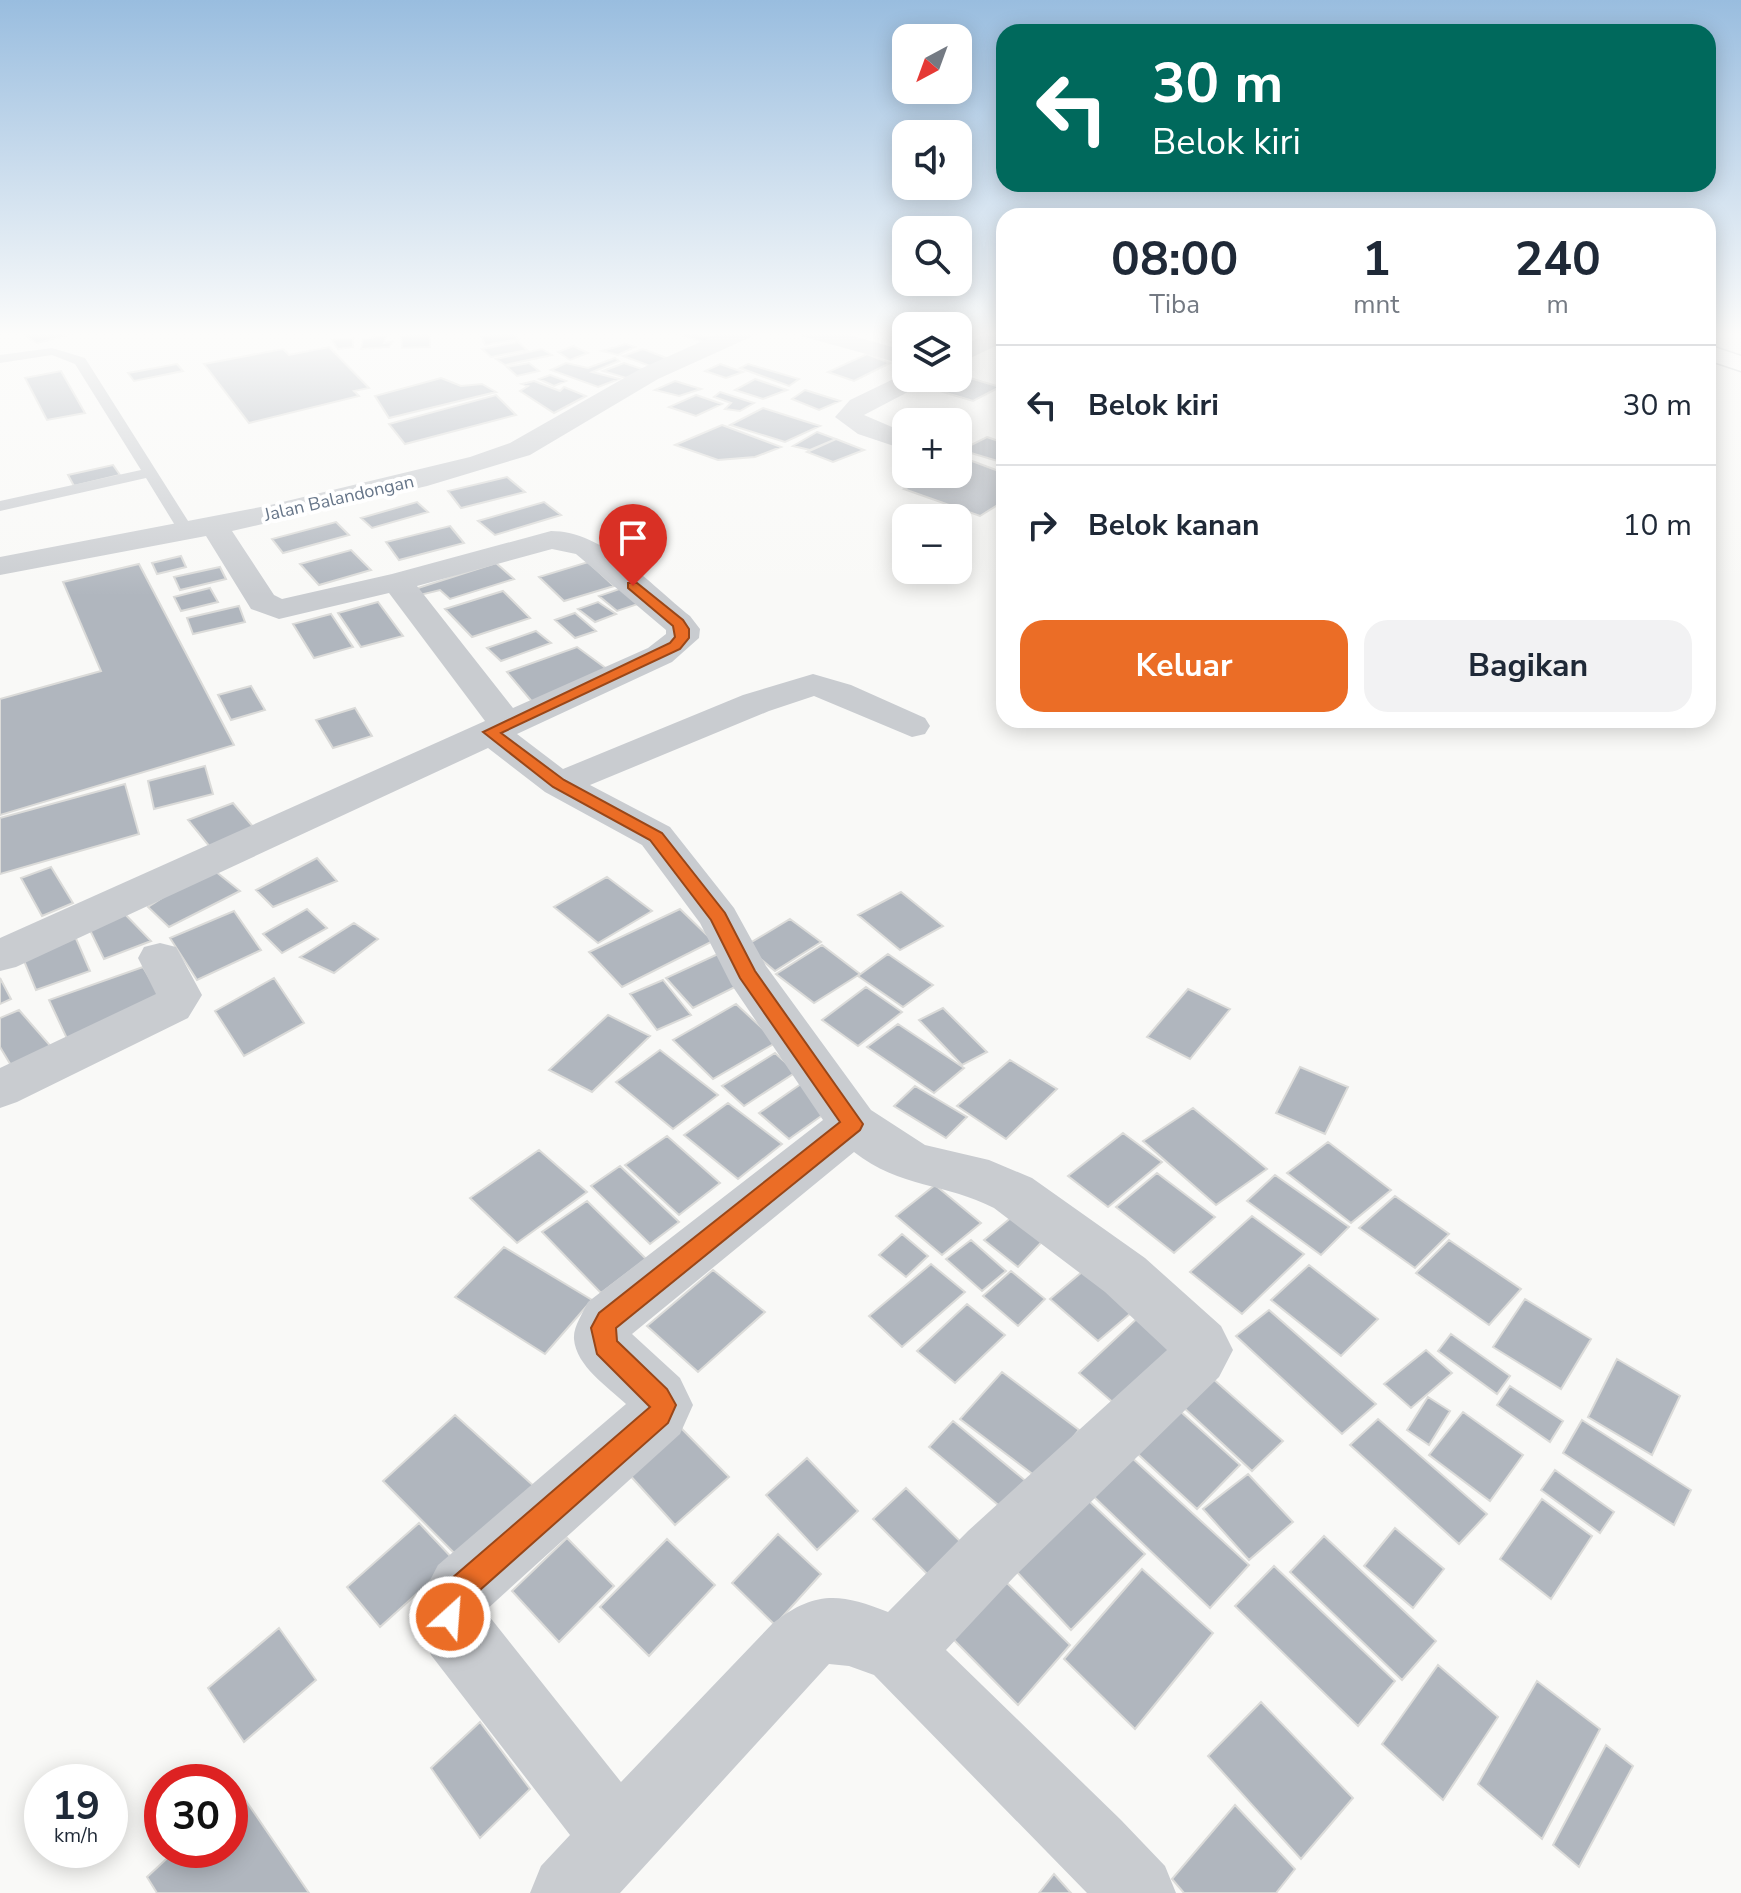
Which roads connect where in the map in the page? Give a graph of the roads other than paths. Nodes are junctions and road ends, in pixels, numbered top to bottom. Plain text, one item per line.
1 (115, 419) edge
2 (571, 419) edge
3 (852, 419) edge
4 (892, 437) edge
5 (148, 473) junction
6 (0, 506) edge
7 (201, 530) junction
8 (0, 566) edge
9 (397, 582) junction
10 (912, 726) dead end
11 (499, 728) junction
12 (559, 784) junction
13 (0, 956) edge
14 (160, 958) dead end
15 (0, 1089) edge
16 (853, 1124) junction
17 (898, 1651) junction
18 (619, 1838) junction
19 (568, 1893) edge
20 (1138, 1893) edge

1 - 5 lane
2 - 7 street, Jalan Balandongan
3 - 4 street
5 - 6 lane
5 - 7 lane
7 - 8 street, Jalan Balandongan
7 - 9 street
9 - 11 street
9 - 11 street
10 - 12 street
11 - 12 street
11 - 13 street
12 - 16 street
14 - 15 street
16 - 17 street
16 - 18 street
17 - 18 street
17 - 20 street
18 - 19 street

